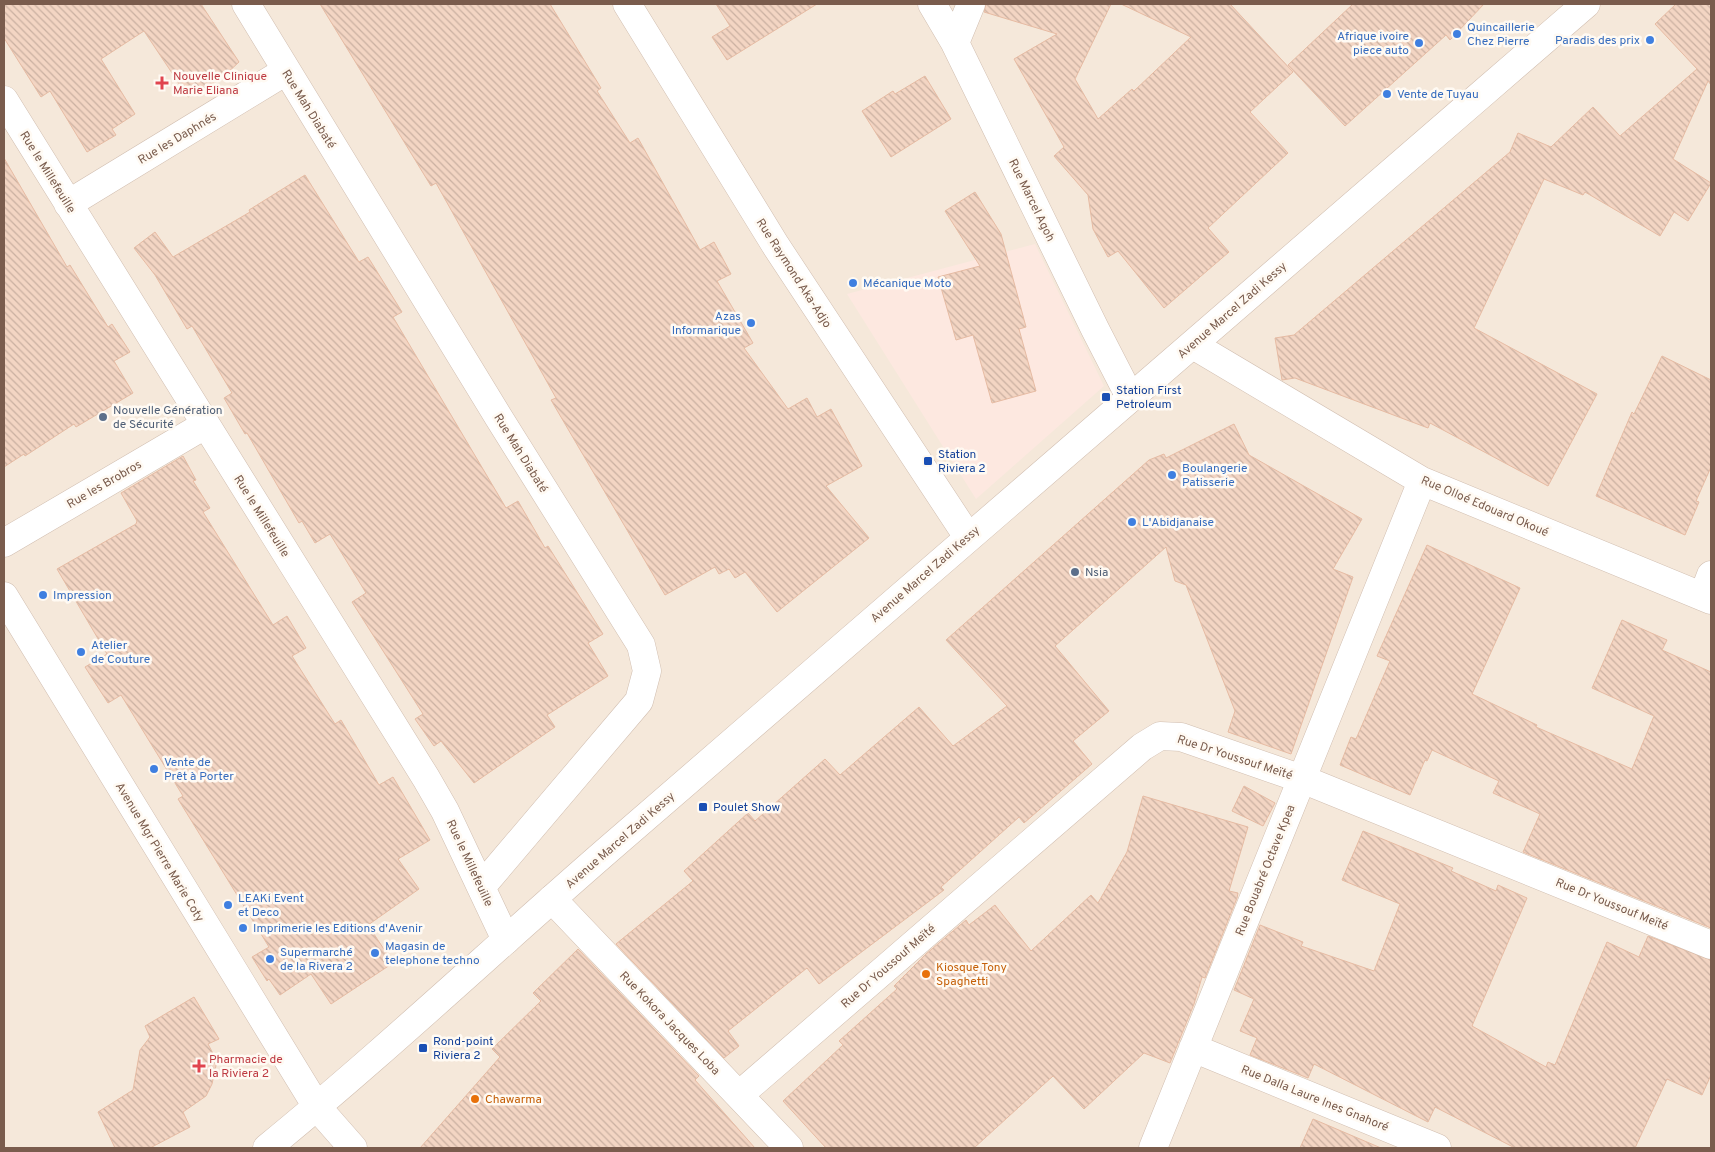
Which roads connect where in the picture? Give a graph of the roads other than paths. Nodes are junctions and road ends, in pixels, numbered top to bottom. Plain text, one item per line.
1 (246, 4) edge
2 (627, 4) edge
3 (932, 4) edge
4 (971, 4) edge
5 (1586, 4) edge
6 (955, 43) junction
7 (286, 71) junction
8 (4, 100) edge
9 (68, 204) junction
10 (1192, 344) junction
11 (1130, 397) junction
12 (205, 426) junction
13 (1422, 481) junction
14 (968, 537) junction
15 (4, 543) edge
16 (1708, 590) edge
17 (4, 596) edge
18 (1302, 779) junction
19 (482, 886) junction
20 (552, 899) junction
21 (506, 940) junction
22 (1711, 945) edge
23 (1193, 1048) junction
24 (739, 1096) junction
25 (317, 1107) junction
26 (267, 1148) edge
27 (353, 1148) edge
28 (789, 1148) edge
29 (1153, 1148) edge
30 (1437, 1148) edge

1 - 7 street, Rue Mah Diabaté
2 - 14 street, Rue Raymond Aka-Adjo
3 - 6 street, Rue Marcel Agoh
4 - 6 street
5 - 10 street, Avenue Marcel Zadi Kessy
6 - 11 street, Rue Marcel Agoh
7 - 9 street, Rue les Daphnés
7 - 19 street, Rue Mah Diabaté
8 - 9 street, Rue le Millefeuille
9 - 12 street, Rue le Millefeuille
10 - 11 street, Avenue Marcel Zadi Kessy
10 - 13 street, Rue Olloé Edouard Okoué
11 - 14 street, Avenue Marcel Zadi Kessy
12 - 15 street, Rue les Brobros
12 - 19 street, Rue le Millefeuille
13 - 16 street, Rue Olloé Edouard Okoué
13 - 18 street, Rue Bouabré Octave Kpea
14 - 20 street, Avenue Marcel Zadi Kessy
17 - 25 street, Avenue Mgr Pierre Marie Coty
18 - 22 street, Rue Dr Youssouf Meïté
18 - 23 street, Rue Bouabré Octave Kpea
18 - 24 street, Rue Dr Youssouf Meïté
19 - 21 street, Rue le Millefeuille
20 - 21 street, Avenue Marcel Zadi Kessy
20 - 24 street, Rue Kokora Jacques Loba
21 - 25 street, Avenue Marcel Zadi Kessy
23 - 29 street, Rue Bouabré Octave Kpea
23 - 30 street, Rue Dalla Laure Ines Gnahoré
24 - 28 street, Rue Kokora Jacques Loba
25 - 26 street, Avenue Marcel Zadi Kessy
25 - 27 street, Avenue Mgr Pierre Marie Coty

